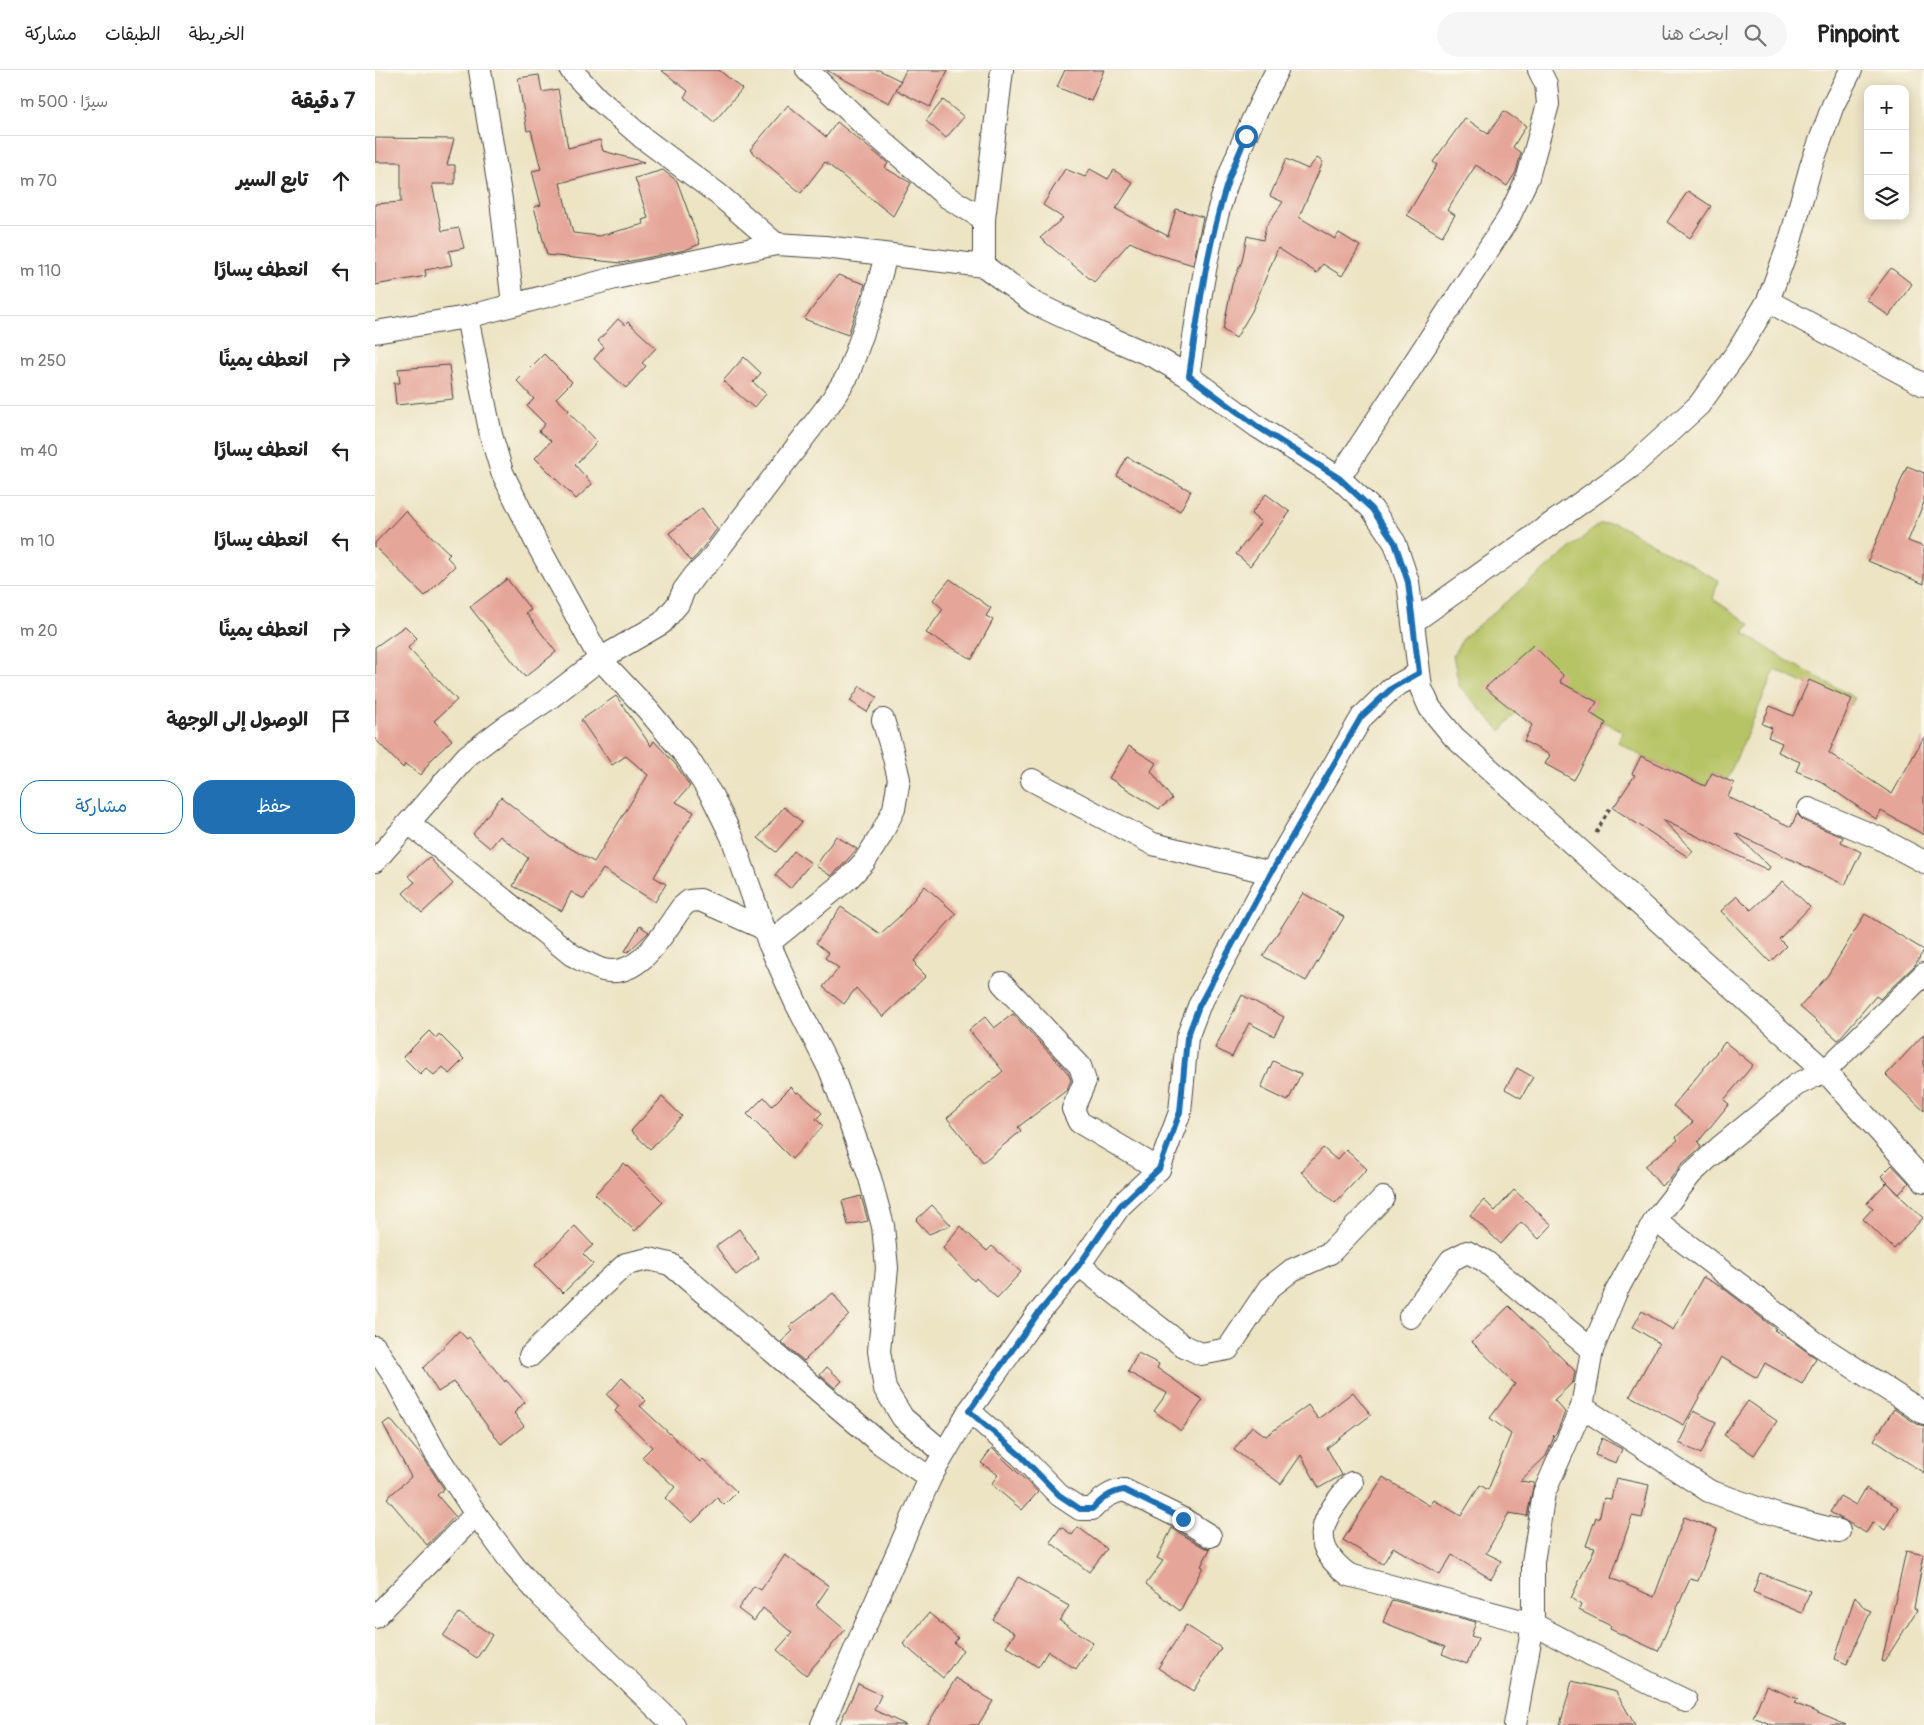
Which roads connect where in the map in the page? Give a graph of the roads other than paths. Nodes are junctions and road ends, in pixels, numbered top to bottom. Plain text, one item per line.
1 (480, 70) edge
2 (571, 70) edge
3 (807, 70) edge
4 (1002, 70) edge
5 (1277, 70) edge
6 (1539, 70) edge
7 (1851, 70) edge
8 (983, 219) junction
9 (776, 244) junction
10 (886, 255) junction
11 (983, 266) junction
12 (1768, 301) junction
13 (513, 304) junction
14 (467, 316) junction
15 (375, 332) edge
16 (1189, 376) junction
17 (1924, 384) edge
18 (1339, 478) junction
19 (1413, 622) junction
20 (600, 659) junction
21 (1419, 673) junction
22 (883, 720) dead end
23 (1032, 780) dead end
24 (1809, 809) dead end
25 (409, 822) junction
26 (375, 861) edge
27 (1924, 862) edge
28 (1271, 873) junction
29 (767, 936) junction
30 (1924, 974) edge
31 (1002, 983) dead end
32 (1825, 1071) junction
33 (1159, 1169) junction
34 (1924, 1181) edge
35 (1383, 1198) dead end
36 (1655, 1220) junction
37 (1079, 1265) junction
38 (1410, 1317) dead end
39 (375, 1347) edge
40 (1592, 1350) junction
41 (530, 1356) dead end
42 (1582, 1408) junction
43 (969, 1411) junction
44 (1924, 1413) edge
45 (944, 1454) junction
46 (930, 1478) junction
47 (1351, 1483) dead end
48 (476, 1514) junction
49 (1839, 1531) dead end
50 (1210, 1536) dead end
51 (375, 1617) edge
52 (1533, 1624) junction
53 (1686, 1701) dead end
54 (674, 1725) edge
55 (822, 1725) edge
56 (1515, 1725) edge

1 - 13 street
2 - 9 street
3 - 8 street
4 - 8 street
5 - 16 street
6 - 18 street
7 - 12 street
8 - 11 street
9 - 10 street
9 - 13 street
10 - 11 street
10 - 20 street
11 - 16 street
12 - 17 street
12 - 19 street
13 - 14 street
14 - 15 street
14 - 20 street
16 - 18 street
18 - 19 street
19 - 21 street
20 - 25 street
20 - 29 street
21 - 28 street
21 - 32 street
22 - 29 street
23 - 28 street
24 - 27 street
25 - 26 street
25 - 29 street
28 - 33 street
29 - 45 street
30 - 32 street
31 - 33 street
32 - 34 street
32 - 36 street
33 - 37 street
35 - 37 street
36 - 40 street
36 - 44 street
37 - 43 street
38 - 40 street
39 - 48 street
40 - 42 street
41 - 46 street
42 - 49 street
42 - 52 street
43 - 45 street
43 - 50 street
45 - 46 street
46 - 55 street
47 - 52 street
48 - 51 street
48 - 54 street
52 - 53 street
52 - 56 street

